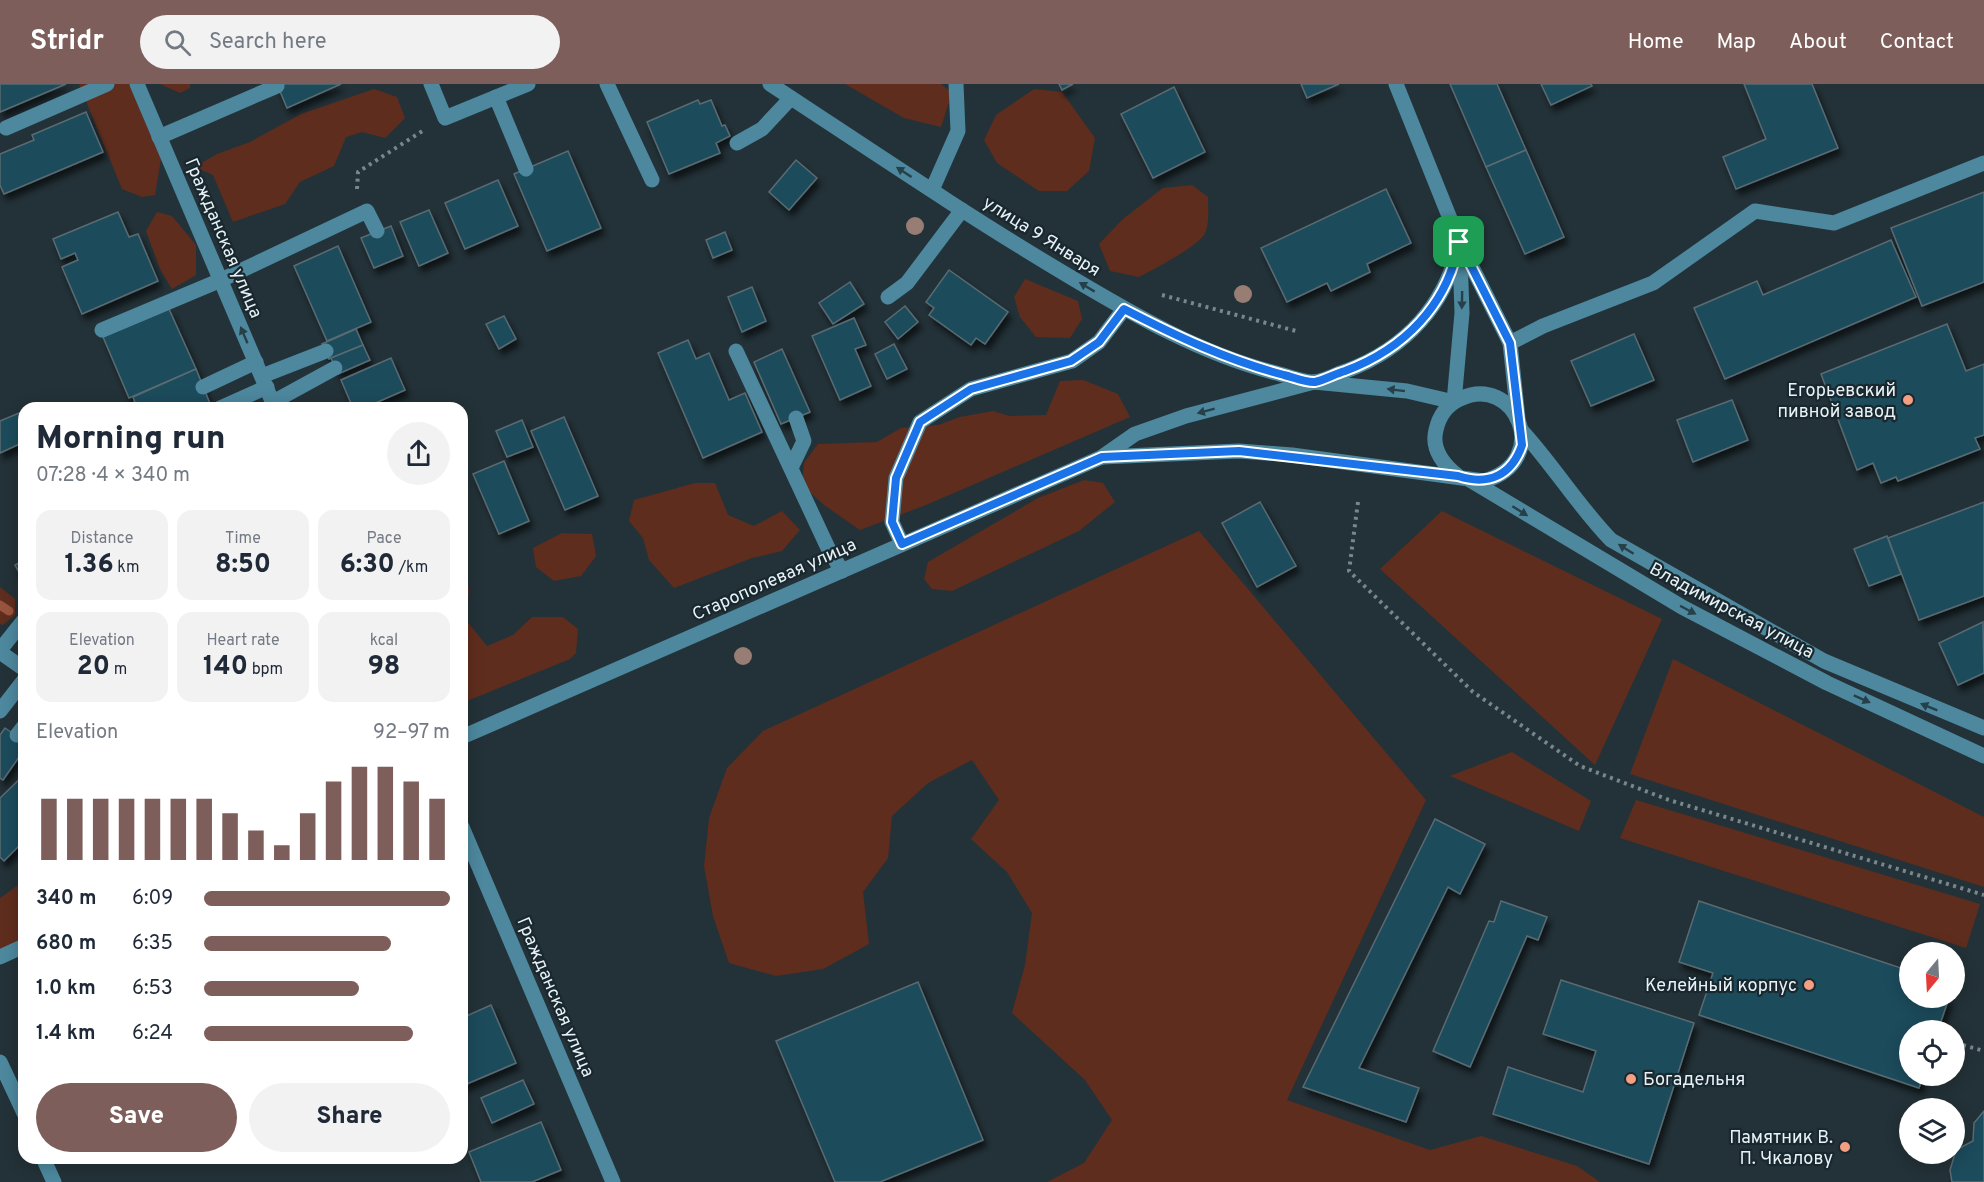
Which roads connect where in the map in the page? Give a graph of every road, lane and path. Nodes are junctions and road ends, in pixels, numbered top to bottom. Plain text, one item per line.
1 (107, 84) edge
2 (137, 84) edge
3 (431, 84) edge
4 (528, 84) edge
5 (607, 84) edge
6 (770, 84) edge
7 (956, 84) edge
8 (1396, 84) edge
9 (277, 86) dead end
10 (499, 92) edge
11 (790, 98) junction
12 (445, 118) junction
13 (6, 128) dead end
14 (159, 137) junction
15 (737, 143) dead end
16 (1984, 164) edge
17 (526, 169) dead end
18 (652, 180) dead end
19 (932, 190) junction
20 (962, 210) junction
21 (367, 211) junction
22 (377, 231) dead end
23 (1459, 242) junction
24 (221, 280) junction
25 (1162, 295) dead end
26 (888, 297) dead end
27 (1124, 309) junction
28 (102, 330) dead end
29 (1296, 331) dead end
30 (1510, 343) junction
31 (326, 351) dead end
32 (736, 351) dead end
33 (336, 368) dead end
34 (261, 375) junction
35 (1314, 382) junction
36 (203, 387) dead end
37 (227, 402) edge
38 (273, 402) edge
39 (279, 402) edge
40 (1454, 402) junction
41 (796, 418) dead end
42 (1520, 425) junction
43 (1102, 457) junction
44 (791, 468) junction
45 (1464, 478) junction
46 (1358, 502) dead end
47 (902, 544) junction
48 (842, 571) junction
49 (18, 628) edge
50 (0, 651) edge
51 (18, 665) edge
52 (18, 678) edge
53 (0, 711) edge
54 (1984, 728) edge
55 (468, 734) edge
56 (1984, 756) edge
57 (468, 841) edge
58 (1984, 895) edge
59 (18, 949) edge
60 (0, 957) edge
61 (1965, 1046) edge
62 (1984, 1051) edge
63 (0, 1062) edge
64 (18, 1100) edge
65 (46, 1164) edge
66 (54, 1182) edge
67 (613, 1182) edge

1 - 13 street
2 - 14 street, Гражданская улица
3 - 12 street
4 - 10 street
5 - 18 street
6 - 11 street, улица 9 Января
7 - 19 street
8 - 23 street
9 - 14 street
10 - 12 street
10 - 17 street
11 - 15 street
19 -> 11 street, улица 9 Января
12 - 21 path
14 - 24 street, Гражданская улица
16 - 30 street
19 - 20 street, улица 9 Января
20 - 26 street
27 -> 20 street, улица 9 Января
21 - 22 street
21 - 24 street
23 - 30 street
23 - 35 street
23 -> 40 street
24 - 28 street
34 -> 24 street, Гражданская улица
25 - 29 path
27 - 35 street, улица 9 Января
27 - 47 street
30 - 42 street
31 - 34 street
32 - 44 street
33 - 39 street
34 - 36 street
34 - 37 street
34 - 38 street, Гражданская улица
40 -> 35 street
35 -> 43 street
40 - 42 street
40 - 45 street
41 - 44 street
42 - 45 street
54 -> 42 street, Владимирская улица
43 - 45 street
43 - 47 street, Старополевая улица
44 - 48 street
45 -> 56 street, Владимирская улица
46 - 58 path
47 - 48 street, Старополевая улица
48 - 55 street, Старополевая улица
49 - 50 street
50 - 51 street
52 - 53 street
57 - 67 street, Гражданская улица
59 - 60 street
61 - 62 path
63 - 64 street
65 - 66 street

